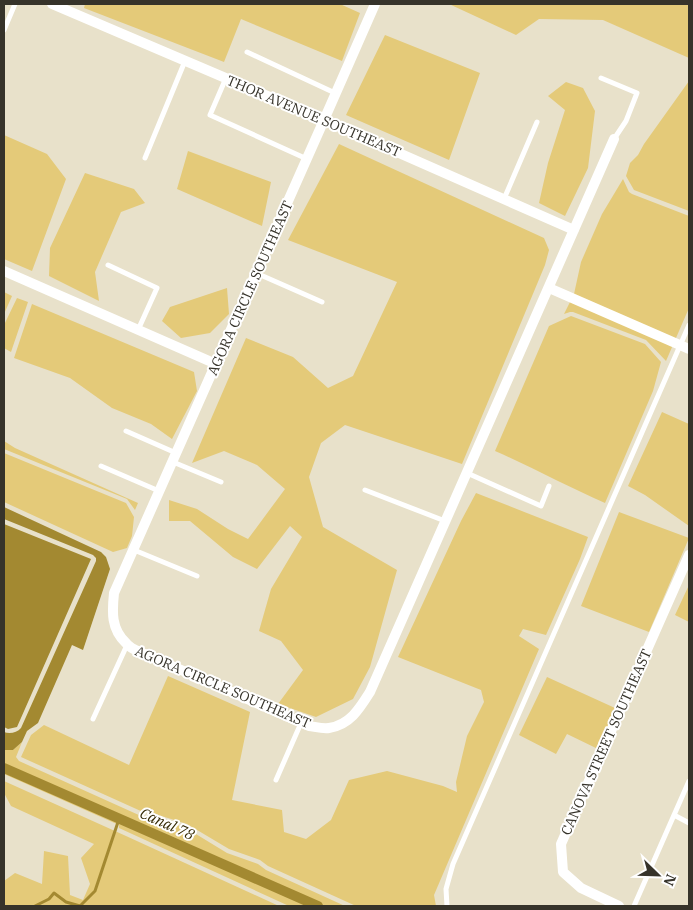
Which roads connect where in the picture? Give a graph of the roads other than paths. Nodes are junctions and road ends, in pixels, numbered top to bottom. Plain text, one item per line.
1 (15, 4) edge
2 (52, 4) edge
3 (374, 4) edge
4 (69, 7) edge
5 (4, 30) edge
6 (247, 52) dead end
7 (186, 60) junction
8 (226, 78) junction
9 (601, 78) dead end
10 (336, 93) junction
11 (324, 120) junction
12 (537, 122) dead end
13 (614, 139) joint
14 (145, 158) dead end
15 (307, 159) junction
16 (504, 199) junction
17 (574, 230) junction
18 (108, 265) dead end
19 (4, 270) edge
20 (256, 274) junction
21 (549, 288) junction
22 (322, 302) dead end
23 (689, 325) edge
24 (138, 330) junction
25 (685, 347) edge
26 (216, 364) junction
27 (126, 431) dead end
28 (175, 458) junction
29 (101, 466) dead end
30 (467, 473) junction
31 (221, 482) dead end
32 (549, 486) dead end
33 (366, 490) dead end
34 (160, 492) junction
35 (446, 521) junction
36 (134, 550) junction
37 (689, 555) edge
38 (197, 576) dead end
39 (127, 645) junction
40 (93, 719) dead end
41 (301, 722) junction
42 (276, 780) dead end
43 (689, 781) edge
44 (674, 815) junction
45 (689, 823) edge
46 (447, 906) edge
47 (619, 906) edge
48 (634, 906) edge

1 - 5 lane
2 - 4 street, THOR AVENUE SOUTHEAST
3 - 10 street, AGORA CIRCLE SOUTHEAST
4 - 7 street, THOR AVENUE SOUTHEAST
6 - 10 lane
7 - 8 street, THOR AVENUE SOUTHEAST
7 - 14 lane
8 - 11 street, THOR AVENUE SOUTHEAST
8 - 15 lane
9 - 13 lane
10 - 11 street, AGORA CIRCLE SOUTHEAST
11 - 15 street, AGORA CIRCLE SOUTHEAST
11 - 16 street, THOR AVENUE SOUTHEAST
12 - 16 lane
13 - 17 street, AGORA CIRCLE SOUTHEAST
15 - 20 street, AGORA CIRCLE SOUTHEAST
16 - 17 street, THOR AVENUE SOUTHEAST
17 - 21 street, AGORA CIRCLE SOUTHEAST
18 - 24 lane
19 - 24 street
20 - 22 lane
20 - 26 street, AGORA CIRCLE SOUTHEAST
21 - 25 street
21 - 30 street, AGORA CIRCLE SOUTHEAST
23 - 25 lane
24 - 26 street
25 - 46 lane
26 - 28 street, AGORA CIRCLE SOUTHEAST
27 - 28 lane
28 - 31 lane
28 - 34 street, AGORA CIRCLE SOUTHEAST
29 - 34 lane
30 - 32 lane
30 - 35 street, AGORA CIRCLE SOUTHEAST
33 - 35 lane
34 - 36 street, AGORA CIRCLE SOUTHEAST
35 - 41 street, AGORA CIRCLE SOUTHEAST
36 - 38 lane
36 - 39 street, AGORA CIRCLE SOUTHEAST
37 - 47 street, CANOVA STREET SOUTHEAST
39 - 40 lane
39 - 41 street, AGORA CIRCLE SOUTHEAST
41 - 42 lane
43 - 44 lane
44 - 45 lane
44 - 48 lane

